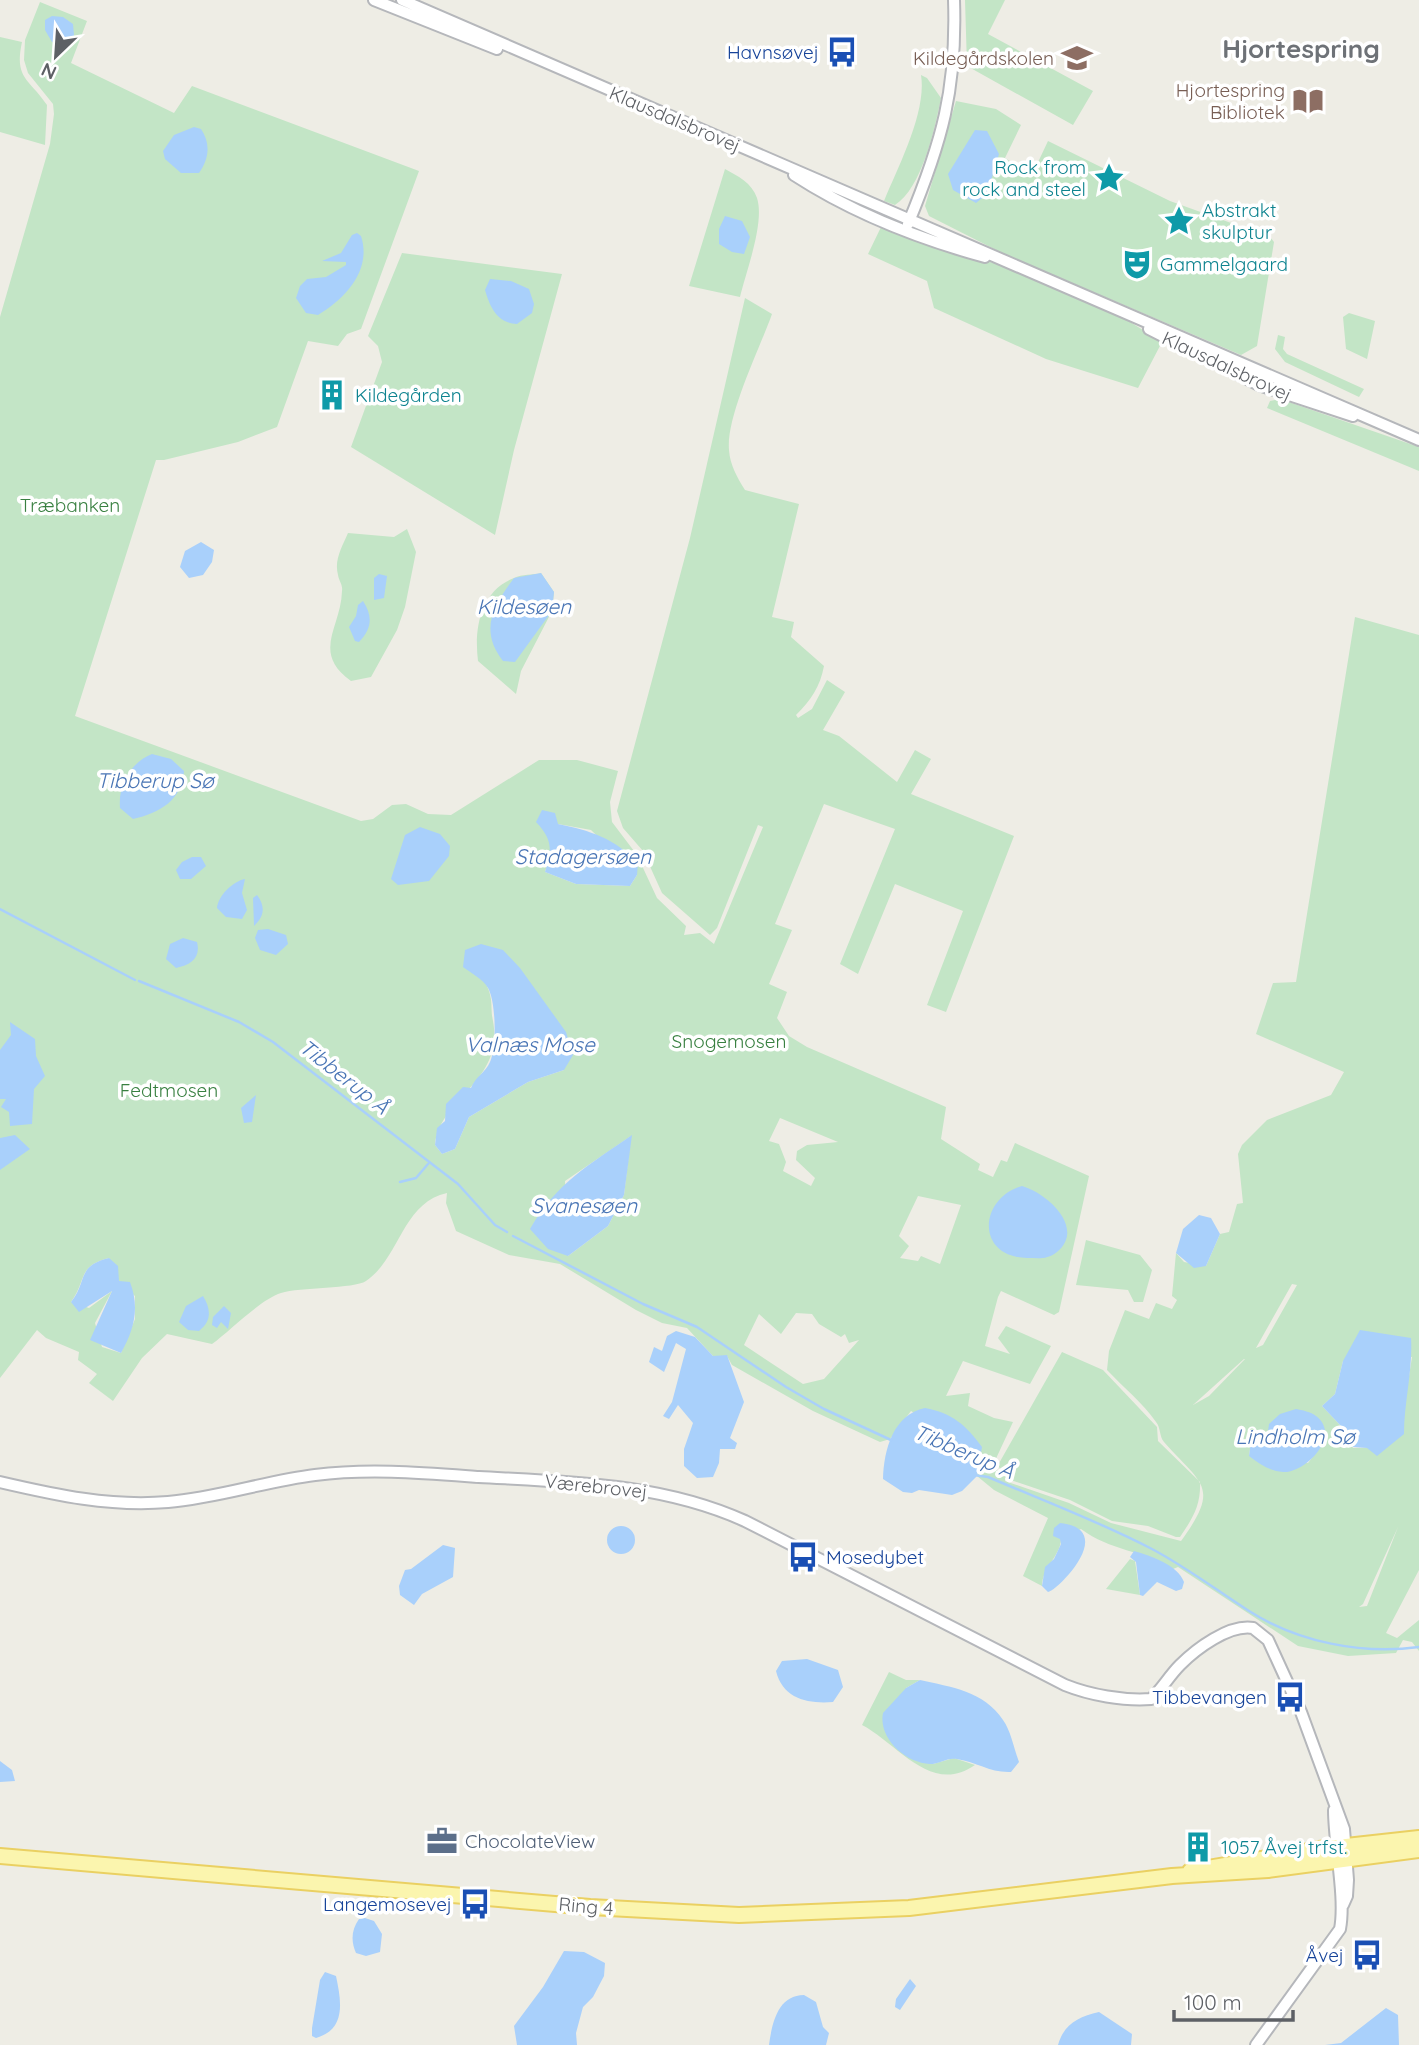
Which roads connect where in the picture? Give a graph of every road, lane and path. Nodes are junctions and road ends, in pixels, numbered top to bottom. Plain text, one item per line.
1 (374, 0) edge
2 (404, 0) edge
3 (954, 0) edge
4 (392, 4) edge
5 (573, 75) junction
6 (777, 163) junction
7 (911, 218) junction
8 (906, 230) junction
9 (1011, 264) junction
10 (1419, 440) edge
11 (0, 1482) edge
12 (1419, 1838) edge
13 (1419, 1850) edge
14 (1341, 1854) junction
15 (0, 1856) edge
16 (1256, 2045) edge

1 - 4 street, Klausdalsbrovej
2 - 4 street
2 - 5 street, Klausdalsbrovej
3 - 7 street
4 - 5 street, Klausdalsbrovej
5 - 6 street, Klausdalsbrovej
6 - 7 street, Klausdalsbrovej
6 - 8 street, Klausdalsbrovej
7 - 8 street
7 - 9 street, Klausdalsbrovej
8 - 9 street, Klausdalsbrovej
9 - 10 street, Klausdalsbrovej
11 - 14 street, Værebrovej
12 - 14 main road, Ring 4
13 - 14 main road, Ring 4
14 - 15 main road, Ring 4
14 - 16 street

